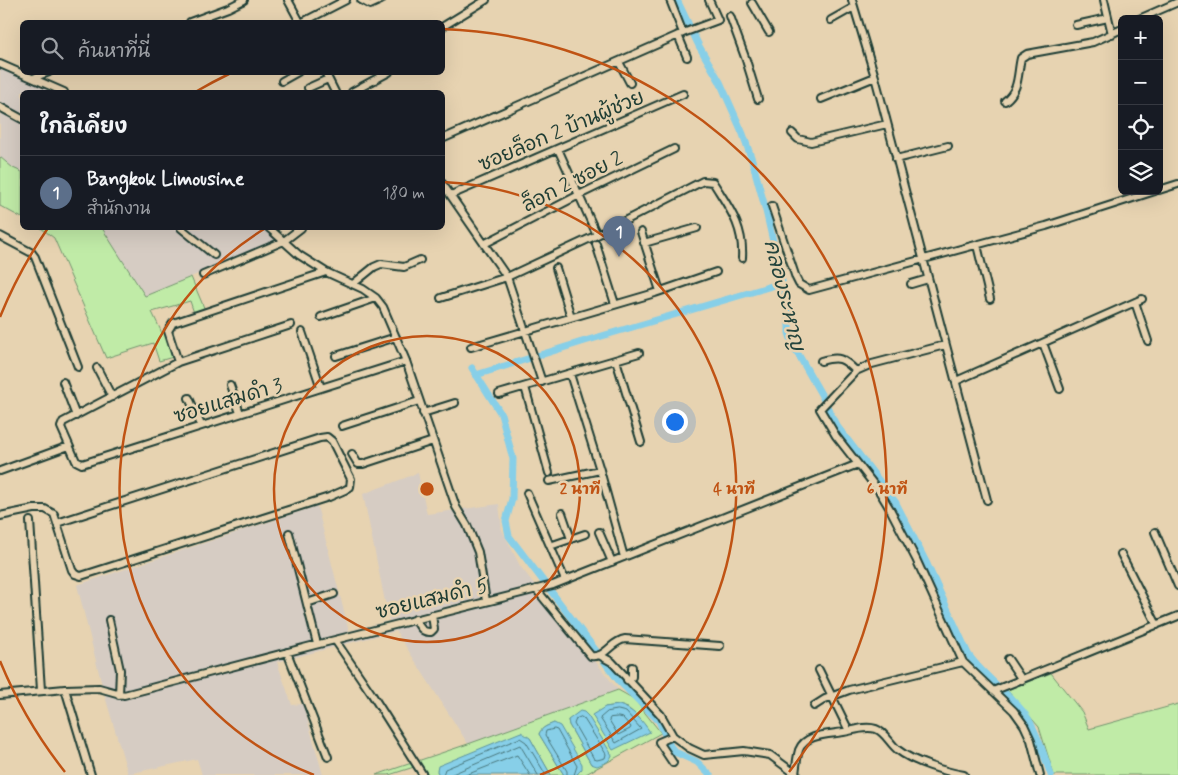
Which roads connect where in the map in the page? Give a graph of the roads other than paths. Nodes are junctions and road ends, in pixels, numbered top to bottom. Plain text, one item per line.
1 (244, 0) edge
2 (288, 0) edge
3 (346, 0) edge
4 (361, 0) edge
5 (381, 0) edge
6 (486, 0) edge
7 (670, 0) edge
8 (709, 0) edge
9 (852, 0) edge
10 (1104, 0) edge
11 (1178, 2) edge
12 (750, 3) edge
13 (854, 8) junction
14 (1149, 15) edge
15 (730, 16) dead end
16 (1108, 18) junction
17 (195, 20) edge
18 (300, 20) edge
19 (305, 20) edge
20 (830, 20) dead end
21 (1076, 24) dead end
22 (445, 25) edge
23 (686, 31) junction
24 (1118, 31) edge
25 (769, 32) dead end
26 (1112, 34) junction
27 (687, 57) dead end
28 (620, 62) junction
29 (0, 64) edge
30 (20, 72) edge
31 (26, 75) edge
32 (41, 75) edge
33 (293, 75) edge
34 (383, 75) edge
35 (327, 76) edge
36 (875, 77) junction
37 (33, 78) junction
38 (282, 81) dead end
39 (630, 83) dead end
40 (308, 88) dead end
41 (60, 90) edge
42 (334, 90) edge
43 (356, 90) edge
44 (683, 94) dead end
45 (758, 99) dead end
46 (821, 99) dead end
47 (1005, 101) dead end
48 (0, 107) edge
49 (20, 118) edge
50 (887, 124) junction
51 (792, 133) dead end
52 (445, 138) edge
53 (948, 146) dead end
54 (558, 149) junction
55 (674, 149) dead end
56 (896, 159) junction
57 (1178, 184) edge
58 (445, 187) edge
59 (1163, 189) edge
60 (451, 195) junction
61 (579, 195) junction
62 (1143, 195) edge
63 (772, 206) dead end
64 (697, 228) dead end
65 (183, 230) edge
66 (271, 230) edge
67 (298, 230) edge
68 (641, 232) dead end
69 (597, 235) junction
70 (0, 236) edge
71 (284, 241) junction
72 (644, 243) junction
73 (484, 244) junction
74 (596, 244) dead end
75 (977, 245) junction
76 (214, 255) dead end
77 (742, 258) dead end
78 (420, 260) dead end
79 (923, 260) junction
80 (556, 268) dead end
81 (326, 272) junction
82 (716, 272) dead end
83 (203, 275) dead end
84 (507, 278) junction
85 (928, 278) junction
86 (353, 284) junction
87 (911, 284) dead end
88 (660, 291) junction
89 (376, 298) junction
90 (441, 298) dead end
91 (1142, 298) dead end
92 (990, 300) dead end
93 (1135, 302) junction
94 (615, 304) junction
95 (321, 317) dead end
96 (572, 317) junction
97 (291, 325) dead end
98 (526, 330) junction
99 (302, 332) dead end
100 (396, 337) junction
101 (1148, 341) dead end
102 (1043, 342) junction
103 (945, 344) junction
104 (471, 347) dead end
105 (639, 353) dead end
106 (336, 356) dead end
107 (406, 360) junction
108 (616, 360) junction
109 (821, 361) dead end
110 (178, 362) junction
111 (78, 367) dead end
112 (97, 368) dead end
113 (856, 371) junction
114 (570, 374) junction
115 (956, 381) junction
116 (63, 382) dead end
117 (542, 382) junction
118 (230, 385) dead end
119 (525, 387) junction
120 (321, 388) junction
121 (1060, 388) dead end
122 (499, 394) dead end
123 (112, 397) junction
124 (189, 398) dead end
125 (419, 401) junction
126 (455, 403) dead end
127 (240, 413) junction
128 (423, 413) junction
129 (76, 416) junction
130 (201, 425) junction
131 (342, 426) dead end
132 (432, 441) junction
133 (641, 442) dead end
134 (69, 446) junction
135 (352, 454) dead end
136 (858, 464) junction
137 (600, 470) junction
138 (0, 471) edge
139 (549, 473) dead end
140 (549, 481) dead end
141 (527, 493) dead end
142 (987, 500) dead end
143 (562, 513) dead end
144 (0, 516) edge
145 (30, 522) dead end
146 (57, 523) junction
147 (598, 532) dead end
148 (1155, 532) dead end
149 (288, 533) dead end
150 (585, 534) dead end
151 (571, 538) junction
152 (550, 546) junction
153 (1121, 554) dead end
154 (624, 557) junction
155 (612, 562) junction
156 (565, 580) junction
157 (1178, 586) edge
158 (536, 589) junction
159 (334, 594) dead end
160 (486, 601) junction
161 (307, 602) junction
162 (432, 615) junction
163 (1178, 616) edge
164 (415, 619) junction
165 (109, 620) dead end
166 (1156, 625) junction
167 (335, 640) junction
168 (317, 644) junction
169 (720, 646) dead end
170 (287, 652) junction
171 (601, 656) junction
172 (1008, 659) dead end
173 (963, 662) junction
174 (632, 667) dead end
175 (819, 670) dead end
176 (627, 680) junction
177 (1022, 680) junction
178 (65, 689) junction
179 (41, 690) junction
180 (997, 690) junction
181 (0, 695) edge
182 (119, 695) junction
183 (833, 696) junction
184 (814, 706) dead end
185 (848, 731) junction
186 (673, 736) junction
187 (328, 756) dead end
188 (673, 763) dead end
189 (793, 774) edge
190 (91, 775) edge
191 (423, 775) edge
192 (964, 775) edge
193 (1040, 775) edge

1 - 17 street
2 - 18 street
3 - 19 street
4 - 5 street
6 - 22 street
7 - 23 street
8 - 23 street
9 - 13 street
10 - 16 street
11 - 14 street
12 - 25 street
13 - 20 street
13 - 36 street
15 - 45 street
16 - 21 street
16 - 26 street
23 - 27 street
23 - 28 street
24 - 26 street
26 - 47 street
28 - 39 street
28 - 52 street
29 - 30 street
31 - 37 street
32 - 37 street
33 - 38 street
34 - 43 street
35 - 40 street
35 - 42 street
36 - 46 street
36 - 50 street
37 - 41 street
44 - 54 street, ซอยล็อก 2 บ้านผู้ช่วย
48 - 49 street
50 - 51 street
50 - 56 street
53 - 56 street
54 - 60 street, ซอยล็อก 2 บ้านผู้ช่วย
54 - 61 street
55 - 61 street, ล็อก 2 ซอย 2
56 - 79 street
57 - 59 street
58 - 60 street
60 - 73 street
61 - 69 street
61 - 73 street, ล็อก 2 ซอย 2
62 - 75 street
63 - 79 street
64 - 72 street
65 - 76 street
66 - 71 street
67 - 71 street
68 - 72 street
69 - 77 street
69 - 84 street
70 - 111 street
71 - 81 street
71 - 83 street
72 - 88 street
73 - 84 street
74 - 94 street
75 - 79 street
75 - 92 street
78 - 86 street
79 - 85 street
80 - 96 street
81 - 86 street
81 - 110 street
82 - 88 street
84 - 90 street
84 - 98 street
85 - 87 street
85 - 103 street
86 - 89 street
88 - 94 street
89 - 95 street
89 - 100 street
91 - 93 street
93 - 101 street
93 - 102 street
94 - 96 street
96 - 98 street
97 - 110 street, ซอยแสมดำ 3
98 - 104 street
98 - 117 street
99 - 120 street
100 - 106 street
100 - 107 street
102 - 115 street
102 - 121 street
103 - 113 street
103 - 115 street
105 - 108 street
107 - 120 street, ซอยแสมดำ 3
107 - 125 street
108 - 114 street
108 - 133 street
109 - 113 street
110 - 123 street, ซอยแสมดำ 3
112 - 123 street
113 - 136 street
114 - 117 street
114 - 137 street
115 - 142 street
116 - 129 street
117 - 119 street
118 - 127 street
119 - 122 street
119 - 139 street
120 - 127 street, ซอยแสมดำ 3
123 - 129 street, ซอยแสมดำ 3
124 - 130 street
125 - 128 street
125 - 131 street
126 - 128 street
127 - 130 street, ซอยแสมดำ 3
128 - 132 street
129 - 134 street, ซอยแสมดำ 3
130 - 134 street, ซอยแสมดำ 3
132 - 135 street
132 - 160 street
134 - 138 street
136 - 154 street, ซอยแสมดำ 5
136 - 173 street
137 - 140 street
137 - 154 street
141 - 152 street
143 - 151 street
144 - 146 street
145 - 179 street
146 - 146 street
147 - 155 street
148 - 157 street
149 - 161 street
150 - 151 street
151 - 152 street
152 - 156 street
153 - 166 street
154 - 155 street, ซอยแสมดำ 5
155 - 156 street, ซอยแสมดำ 5
156 - 158 street, ซอยแสมดำ 5
158 - 160 street, ซอยแสมดำ 5
158 - 171 street
159 - 161 street
160 - 162 street, ซอยแสมดำ 5
161 - 168 street
162 - 164 street, ซอยแสมดำ 5
162 - 164 street
163 - 166 street
164 - 167 street, ซอยแสมดำ 5
165 - 182 street
166 - 177 street
167 - 168 street, ซอยแสมดำ 5
167 - 191 street
168 - 170 street, ซอยแสมดำ 5
169 - 171 street
170 - 182 street, ซอยแสมดำ 5
170 - 187 street
171 - 176 street
172 - 177 street
173 - 180 street
173 - 183 street
174 - 176 street
175 - 183 street
176 - 186 street
177 - 180 street
178 - 179 street, ซอยแสมดำ 5
178 - 182 street, ซอยแสมดำ 5
178 - 190 street
179 - 181 street, ซอยแสมดำ 5
180 - 193 street
183 - 184 street
183 - 185 street
185 - 189 street
185 - 192 street
186 - 188 street
186 - 189 street

